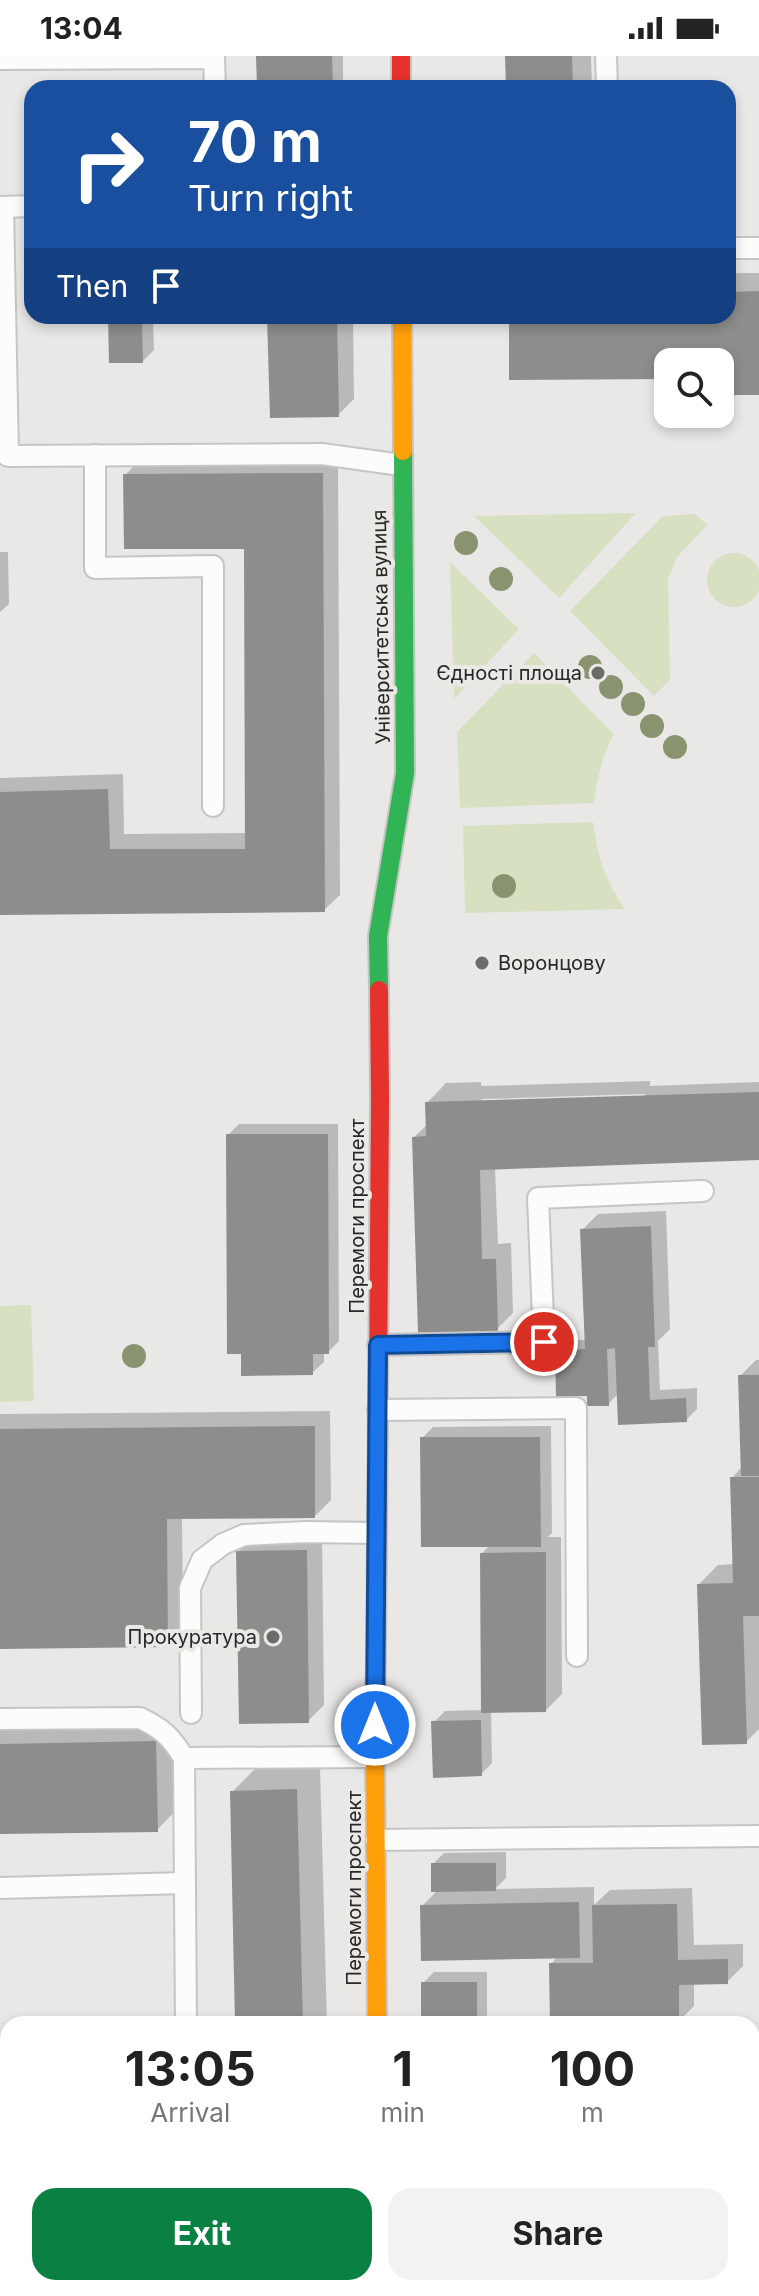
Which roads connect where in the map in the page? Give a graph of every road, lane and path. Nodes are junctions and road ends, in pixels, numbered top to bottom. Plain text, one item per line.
1 (401, 56) edge
2 (606, 56) edge
3 (0, 59) edge
4 (215, 80) edge
5 (401, 80) edge
6 (607, 80) edge
7 (24, 206) edge
8 (2, 207) edge
9 (736, 248) edge
10 (759, 248) edge
11 (402, 324) edge
12 (95, 455) junction
13 (401, 465) junction
14 (213, 806) dead end
15 (378, 936) joint
16 (703, 1191) dead end
17 (378, 1345) junction
18 (378, 1410) junction
19 (376, 1533) junction
20 (577, 1656) dead end
21 (191, 1713) dead end
22 (0, 1719) edge
23 (375, 1757) junction
24 (184, 1758) junction
25 (759, 1836) edge
26 (376, 1840) junction
27 (185, 1883) junction
28 (0, 1888) edge
29 (186, 2016) edge
30 (377, 2016) edge

1 - 5 street
2 - 6 lane
3 - 4 lane
7 - 8 lane
8 - 12 lane
9 - 10 lane
11 - 13 street, Університетська вулиця
12 - 13 lane
12 - 14 lane
13 - 15 street, Університетська вулиця
15 - 17 street, Перемоги проспект
16 - 17 lane
17 - 18 street, Перемоги проспект
18 - 19 street, Перемоги проспект
18 - 20 lane
19 - 21 lane
19 - 23 street, Перемоги проспект
22 - 24 lane
23 - 24 lane
23 - 26 street, Перемоги проспект
24 - 27 lane
25 - 26 lane
26 - 30 street, Перемоги проспект
27 - 28 lane
27 - 29 lane

